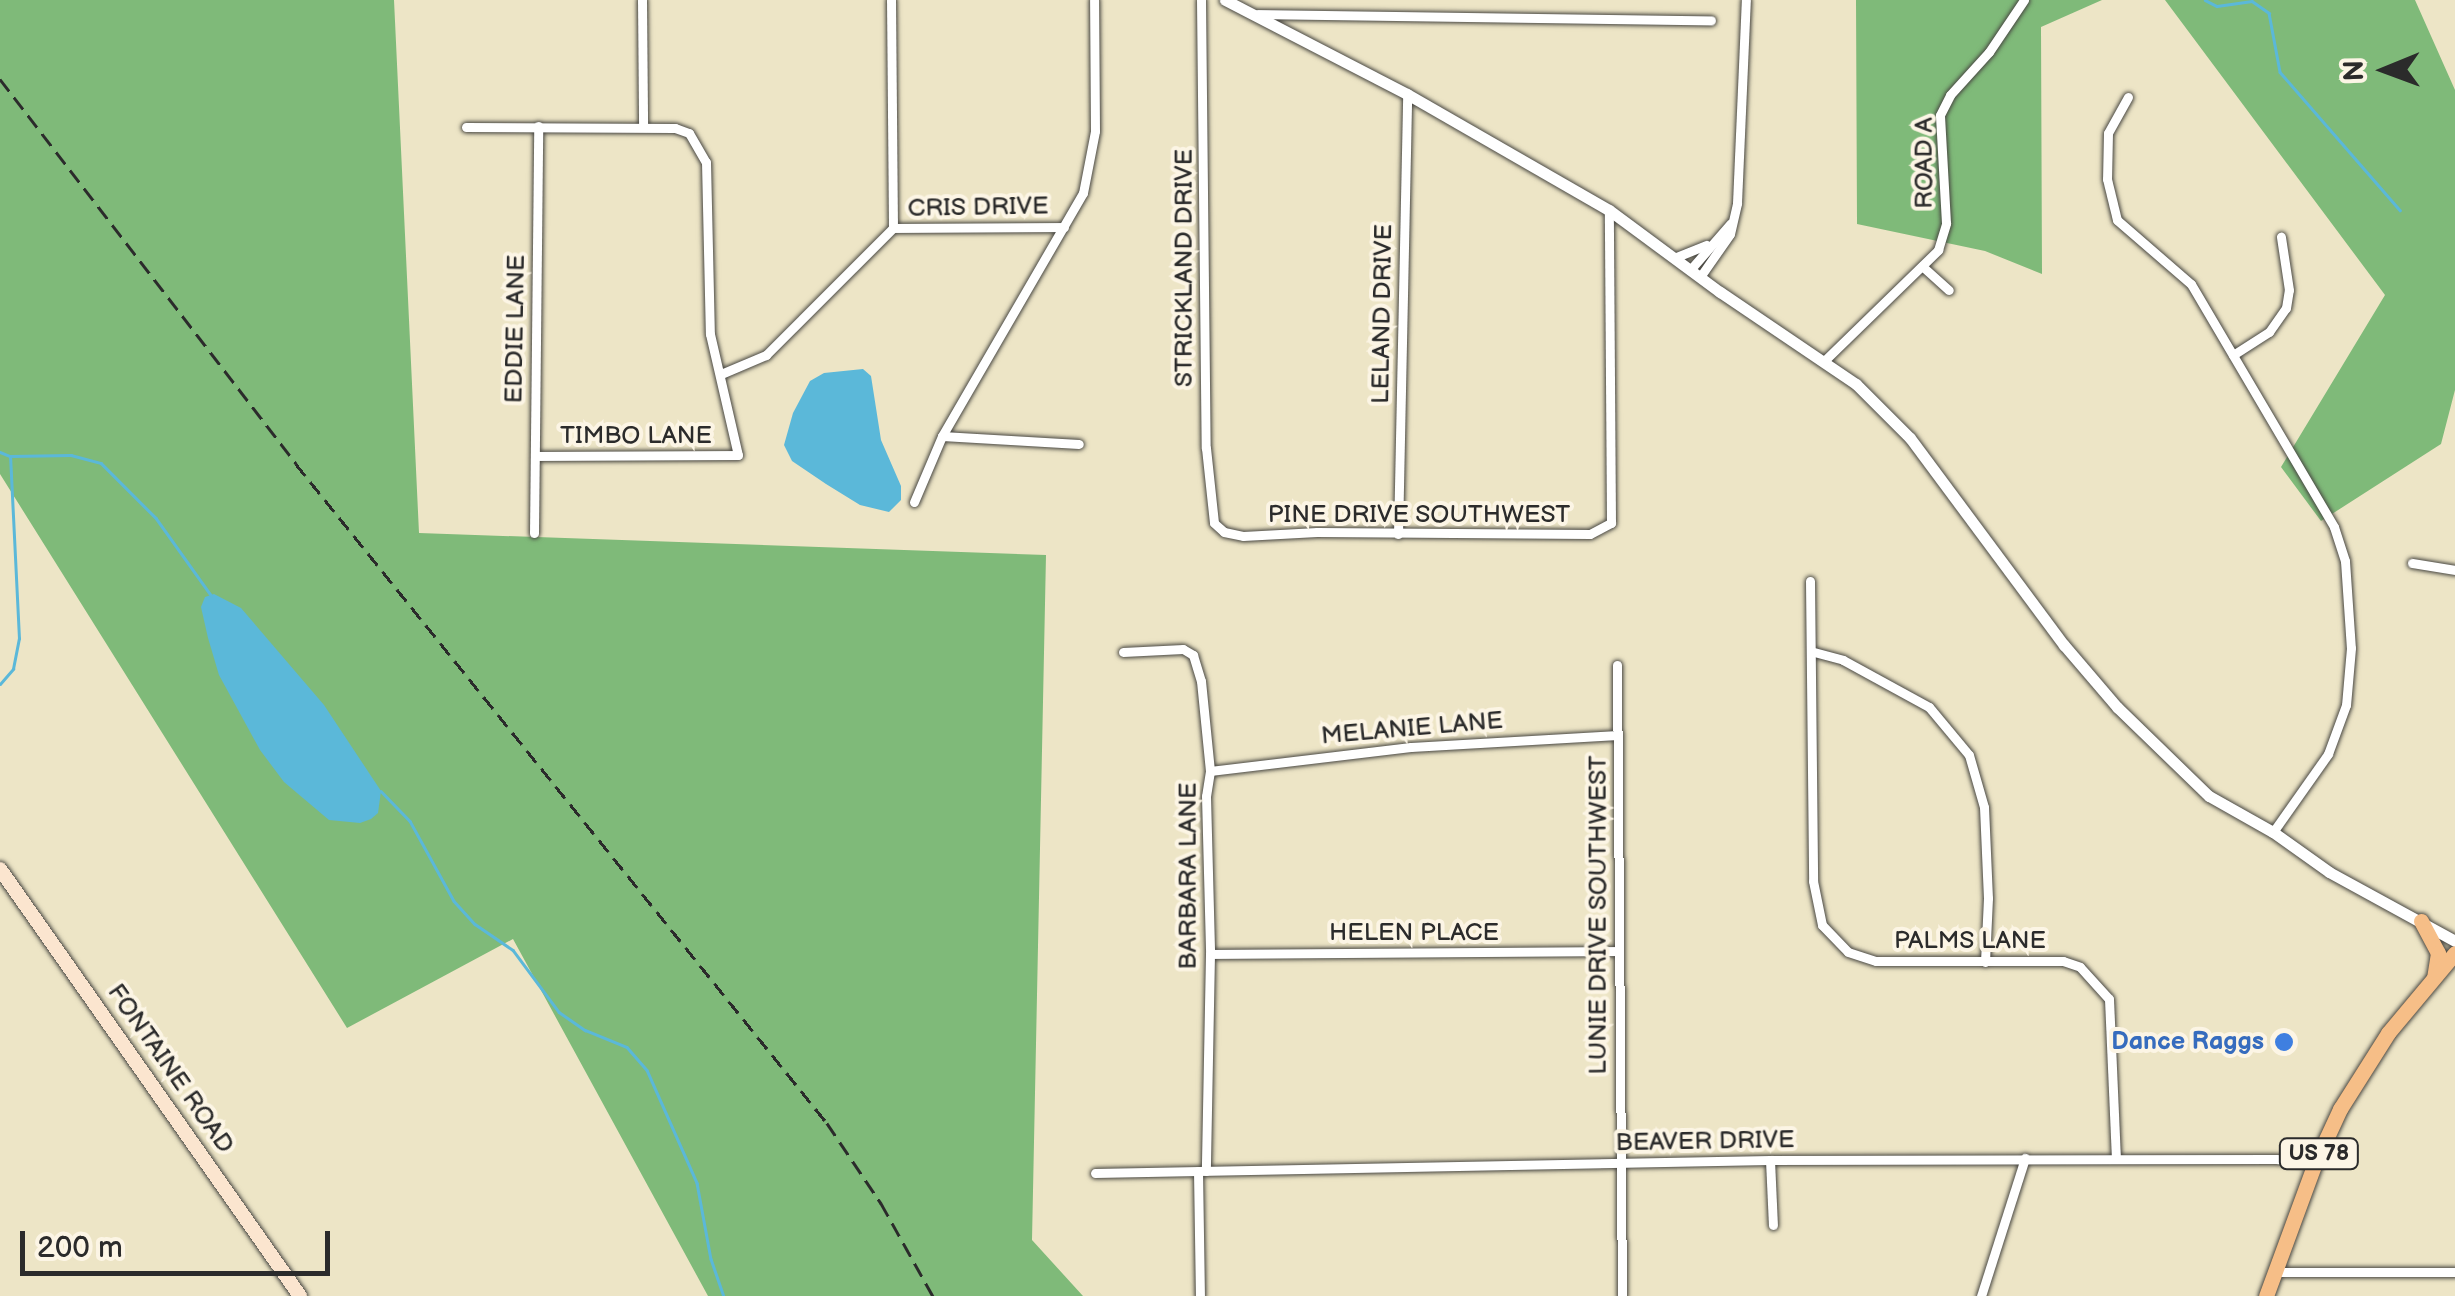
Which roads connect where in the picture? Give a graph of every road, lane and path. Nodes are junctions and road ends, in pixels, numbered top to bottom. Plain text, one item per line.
1 (642, 0) edge
2 (892, 0) edge
3 (1094, 0) edge
4 (1201, 0) edge
5 (1225, 0) edge
6 (1746, 0) edge
7 (2024, 0) edge
8 (1258, 14) junction
9 (1711, 20) dead end
10 (1407, 94) junction
11 (2128, 97) dead end
12 (538, 126) junction
13 (466, 127) dead end
14 (643, 127) junction
15 (1609, 210) junction
16 (1731, 223) junction
17 (1064, 226) junction
18 (893, 228) junction
19 (2280, 237) dead end
20 (1713, 240) junction
21 (1674, 258) junction
22 (1922, 266) junction
23 (1695, 274) junction
24 (1949, 290) dead end
25 (2233, 355) junction
26 (1823, 362) junction
27 (721, 374) junction
28 (942, 436) junction
29 (1078, 444) dead end
30 (535, 456) junction
31 (914, 502) dead end
32 (1224, 532) joint
33 (534, 533) dead end
34 (1398, 534) junction
35 (2412, 562) dead end
36 (2455, 570) edge
37 (1810, 581) dead end
38 (1123, 652) dead end
39 (1814, 652) junction
40 (1617, 665) dead end
41 (1618, 735) junction
42 (1210, 771) junction
43 (2273, 832) junction
44 (0, 869) edge
45 (2422, 921) junction
46 (2455, 941) edge
47 (1620, 951) junction
48 (2455, 953) edge
49 (1210, 954) junction
50 (1985, 962) junction
51 (2434, 978) junction
52 (2025, 1158) junction
53 (2116, 1159) junction
54 (1770, 1160) junction
55 (2315, 1163) junction
56 (1622, 1164) junction
57 (1202, 1171) junction
58 (1095, 1173) dead end
59 (1773, 1225) dead end
60 (2274, 1272) junction
61 (2455, 1272) edge
62 (300, 1296) edge
63 (1200, 1296) edge
64 (1622, 1296) edge
65 (1981, 1296) edge
66 (2266, 1296) edge

1 - 14 street
2 - 18 street
3 - 17 street
4 - 32 street, STRICKLAND DRIVE
5 - 8 street
6 - 16 street
7 - 22 street, ROAD A
8 - 9 street
8 - 10 street
10 - 15 street
10 - 34 street, LELAND DRIVE
11 - 25 street
12 - 13 street
12 - 14 street
12 - 30 street, EDDIE LANE
14 - 27 street
15 - 21 street
15 - 34 street, PINE DRIVE SOUTHWEST
16 - 20 street
16 - 23 street
17 - 18 street, CRIS DRIVE
17 - 28 street
18 - 27 street
19 - 25 street
20 - 21 street
20 - 23 street
21 - 23 street
22 - 24 street
22 - 26 street, ROAD A
23 - 26 street
25 - 43 street
26 - 43 street
27 - 30 street, TIMBO LANE
28 - 29 street
28 - 31 street
30 - 33 street, EDDIE LANE
32 - 34 street, PINE DRIVE SOUTHWEST
35 - 36 street
37 - 39 street, PALMS LANE
38 - 42 street, BARBARA LANE
39 - 50 street
39 - 50 street, PALMS LANE
40 - 41 street, LUNIE DRIVE SOUTHWEST
41 - 42 street, MELANIE LANE
41 - 47 street, LUNIE DRIVE SOUTHWEST
42 - 49 street, BARBARA LANE
43 - 45 street
44 - 62 main road, FONTAINE ROAD
45 - 46 street
45 - 51 main road
47 - 49 street, HELEN PLACE
47 - 56 street, LUNIE DRIVE SOUTHWEST
48 - 51 main road, US 78
49 - 57 street, BARBARA LANE
50 - 53 street, PALMS LANE
51 - 55 main road, US 78
52 - 53 street, BEAVER DRIVE
52 - 54 street, BEAVER DRIVE
52 - 65 street
53 - 55 street, BEAVER DRIVE
54 - 56 street, BEAVER DRIVE
54 - 59 street
55 - 60 main road, US 78
56 - 57 street, BEAVER DRIVE
56 - 64 street, LUNIE DRIVE SOUTHWEST
57 - 58 street, BEAVER DRIVE
57 - 63 street, BARBARA LANE
60 - 61 street
60 - 66 main road, US 78

